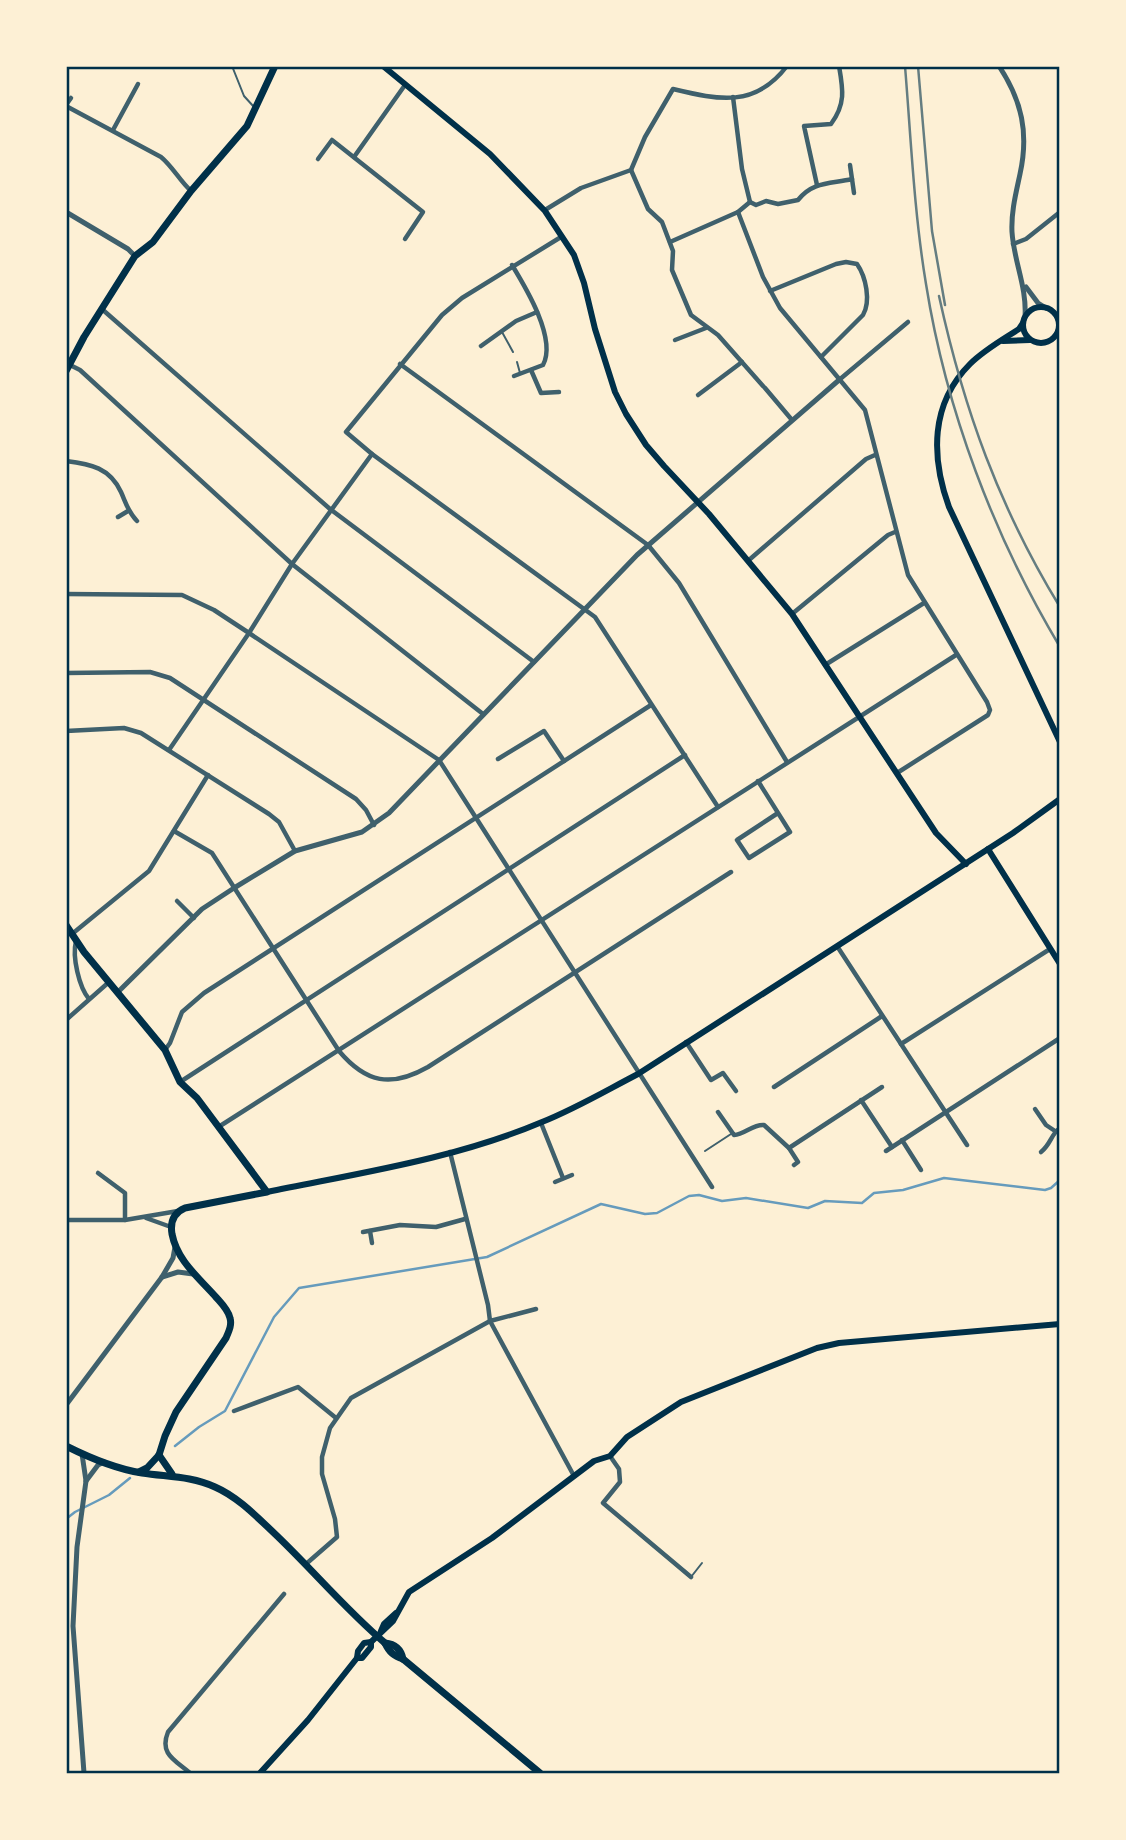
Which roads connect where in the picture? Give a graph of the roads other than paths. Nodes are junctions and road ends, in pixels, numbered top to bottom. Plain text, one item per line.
1 (232, 66) edge
2 (275, 66) edge
3 (383, 66) edge
4 (787, 66) edge
5 (839, 66) edge
6 (999, 66) edge
7 (138, 84) dead end
8 (405, 85) junction
9 (71, 97) dead end
10 (733, 97) junction
11 (66, 106) edge
12 (255, 108) junction
13 (113, 130) junction
14 (354, 157) junction
15 (318, 159) dead end
16 (850, 165) dead end
17 (631, 170) junction
18 (852, 179) junction
19 (817, 185) junction
20 (191, 191) junction
21 (855, 193) dead end
22 (750, 202) junction
23 (544, 210) junction
24 (66, 212) edge
25 (738, 212) junction
26 (1059, 212) edge
27 (561, 237) junction
28 (405, 239) dead end
29 (670, 242) junction
30 (1013, 244) junction
31 (135, 256) junction
32 (512, 265) junction
33 (1024, 285) junction
34 (770, 292) junction
35 (103, 310) junction
36 (1053, 311) edge
37 (537, 312) junction
38 (1024, 320) junction
39 (908, 322) dead end
40 (707, 327) junction
41 (502, 331) junction
42 (1058, 332) edge
43 (675, 340) dead end
44 (1001, 341) junction
45 (1032, 341) junction
46 (481, 346) dead end
47 (513, 352) dead end
48 (821, 357) junction
49 (517, 362) dead end
50 (741, 362) junction
51 (400, 363) junction
52 (68, 368) edge
53 (531, 370) junction
54 (517, 375) joint
55 (839, 380) junction
56 (559, 392) dead end
57 (698, 395) dead end
58 (792, 420) junction
59 (372, 454) junction
60 (875, 455) junction
61 (66, 461) edge
62 (699, 503) junction
63 (330, 509) junction
64 (128, 511) junction
65 (118, 517) dead end
66 (137, 521) dead end
67 (895, 532) junction
68 (648, 545) junction
69 (749, 560) junction
70 (292, 564) junction
71 (66, 594) edge
72 (924, 603) junction
73 (586, 609) junction
74 (792, 614) junction
75 (249, 632) junction
76 (956, 655) junction
77 (534, 662) junction
78 (825, 665) junction
79 (66, 673) edge
80 (202, 699) junction
81 (651, 705) junction
82 (483, 715) junction
83 (859, 716) junction
84 (66, 731) edge
85 (1059, 742) edge
86 (169, 750) junction
87 (684, 755) junction
88 (498, 759) dead end
89 (439, 760) junction
90 (564, 761) junction
91 (788, 762) junction
92 (896, 774) junction
93 (208, 775) junction
94 (758, 781) junction
95 (1059, 799) edge
96 (718, 807) junction
97 (778, 813) junction
98 (476, 818) junction
99 (374, 826) junction
100 (174, 831) junction
101 (988, 849) junction
102 (295, 851) junction
103 (966, 864) junction
104 (508, 869) junction
105 (731, 872) dead end
106 (234, 888) junction
107 (177, 901) dead end
108 (194, 918) junction
109 (541, 921) junction
110 (66, 925) edge
111 (72, 934) junction
112 (76, 942) junction
113 (837, 946) junction
114 (273, 948) junction
115 (1050, 949) junction
116 (1059, 964) edge
117 (574, 973) junction
118 (110, 982) junction
119 (118, 991) junction
120 (89, 999) junction
121 (306, 999) junction
122 (882, 1016) junction
123 (66, 1020) edge
124 (1059, 1038) edge
125 (686, 1042) junction
126 (901, 1044) junction
127 (165, 1049) junction
128 (339, 1051) junction
129 (638, 1073) junction
130 (180, 1082) junction
131 (774, 1087) dead end
132 (882, 1087) dead end
133 (736, 1091) dead end
134 (861, 1100) junction
135 (1035, 1109) dead end
136 (718, 1112) dead end
137 (946, 1113) junction
138 (541, 1123) junction
139 (220, 1126) junction
140 (1057, 1129) edge
141 (731, 1134) junction
142 (902, 1140) junction
143 (967, 1145) dead end
144 (892, 1147) junction
145 (789, 1148) junction
146 (705, 1151) dead end
147 (886, 1151) dead end
148 (450, 1152) junction
149 (1041, 1152) dead end
150 (794, 1165) dead end
151 (921, 1170) dead end
152 (98, 1173) dead end
153 (572, 1175) dead end
154 (563, 1178) junction
155 (555, 1182) dead end
156 (712, 1187) dead end
157 (267, 1192) junction
158 (178, 1211) junction
159 (145, 1217) junction
160 (465, 1219) junction
161 (66, 1220) edge
162 (125, 1220) junction
163 (171, 1227) junction
164 (370, 1231) junction
165 (363, 1232) dead end
166 (372, 1243) dead end
167 (175, 1247) junction
168 (197, 1275) junction
169 (162, 1277) junction
170 (536, 1309) dead end
171 (490, 1321) junction
172 (1059, 1324) edge
173 (66, 1405) edge
174 (234, 1411) dead end
175 (336, 1418) junction
176 (66, 1446) edge
177 (82, 1454) junction
178 (159, 1455) junction
179 (610, 1456) junction
180 (104, 1462) junction
181 (139, 1472) junction
182 (172, 1474) junction
183 (574, 1477) junction
184 (86, 1481) junction
185 (702, 1563) dead end
186 (306, 1564) junction
187 (691, 1577) joint
188 (284, 1594) dead end
189 (376, 1636) junction
190 (84, 1773) edge
191 (190, 1773) edge
192 (260, 1773) edge
193 (540, 1773) edge

1 - 12 lane
2 - 12 main road
3 - 8 main road
4 - 10 street
5 - 19 street
6 - 30 street
7 - 13 street
8 - 14 street
8 - 23 main road
9 - 11 street
10 - 17 street
10 - 22 street
11 - 13 street
12 - 20 main road
13 - 20 street
14 - 15 street
14 - 28 street
16 - 18 street
17 - 23 street
17 - 29 street
18 - 19 street
18 - 21 street
19 - 22 street
20 - 31 main road
22 - 25 street
23 - 27 main road
24 - 31 street
25 - 29 street
25 - 34 street
26 - 30 street
27 - 32 street
27 - 62 main road
29 - 40 street
30 - 33 street
31 - 35 main road
32 - 37 street
32 - 51 street
33 - 36 street
33 - 38 street
34 - 48 street
34 - 48 street
35 - 52 main road
35 - 63 street
36 - 38 main road
36 - 42 main road
37 - 41 street
37 - 53 street
38 - 44 main road
38 - 45 main road
39 - 55 street
40 - 43 street
40 - 50 street
41 - 46 street
41 - 47 lane
42 - 45 main road
44 - 45 main road
44 - 85 main road
48 - 55 street
49 - 54 lane
50 - 57 street
50 - 58 street
51 - 59 street
51 - 68 street
52 - 70 street
53 - 54 street
53 - 56 street
55 - 58 street
55 - 60 street
58 - 62 street
59 - 63 street
59 - 73 street
60 - 67 street
60 - 69 street
61 - 64 street
62 - 68 street
62 - 69 main road
63 - 70 street
63 - 77 street
64 - 65 street
64 - 66 street
67 - 72 street
67 - 74 street
68 - 73 street
68 - 91 street
69 - 74 main road
70 - 75 street
70 - 82 street
71 - 75 street
72 - 76 street
72 - 78 street
73 - 77 street
73 - 81 street
74 - 78 main road
75 - 80 street
75 - 89 street
76 - 83 street
76 - 92 street
77 - 82 street
78 - 83 main road
79 - 80 street
80 - 86 street
80 - 99 street
81 - 87 street
81 - 90 street
82 - 89 street
83 - 91 street
83 - 92 main road
84 - 86 street
86 - 93 street
87 - 96 street
87 - 104 street
88 - 90 street
89 - 98 street
89 - 99 street
90 - 98 street
91 - 94 street
92 - 103 main road
93 - 100 street
93 - 102 street
94 - 96 street
94 - 97 street
95 - 101 main road
96 - 109 street
97 - 97 street
98 - 104 street
98 - 114 street
99 - 102 street
100 - 106 street
100 - 111 street
101 - 103 main road
101 - 115 main road
102 - 106 street
103 - 113 main road
104 - 109 street
104 - 121 street
105 - 117 street
106 - 108 street
106 - 114 street
107 - 108 street
108 - 119 street
109 - 117 street
109 - 128 street
110 - 111 main road
111 - 112 main road
112 - 118 main road
112 - 120 street
113 - 122 street
113 - 125 main road
114 - 121 street
114 - 127 street
115 - 116 main road
115 - 126 street
117 - 128 street
117 - 129 street
118 - 119 main road
118 - 120 street
119 - 127 main road
120 - 123 street
121 - 128 street
121 - 130 street
122 - 126 street
122 - 131 street
124 - 137 street
125 - 129 main road
125 - 133 street
126 - 137 street
127 - 130 main road
128 - 139 street
129 - 138 main road
129 - 156 street
130 - 139 main road
132 - 134 street
134 - 144 street
134 - 145 street
135 - 140 street
136 - 141 street
137 - 142 street
137 - 143 street
138 - 148 main road
138 - 154 street
139 - 157 main road
140 - 149 street
141 - 145 street
141 - 146 lane
142 - 144 street
142 - 151 street
144 - 147 street
145 - 150 street
148 - 157 main road
148 - 160 street
152 - 162 street
153 - 154 street
154 - 155 street
157 - 158 main road
158 - 159 street
158 - 163 main road
159 - 162 street
159 - 163 street
160 - 164 street
160 - 171 street
161 - 162 street
163 - 167 main road
164 - 165 street
164 - 166 street
167 - 168 main road
167 - 169 street
168 - 169 street
168 - 178 main road
169 - 173 street
170 - 171 street
171 - 175 street
171 - 183 street
172 - 179 main road
174 - 175 street
175 - 186 street
176 - 177 main road
177 - 180 main road
177 - 184 street
178 - 181 main road
178 - 182 main road
179 - 183 main road
179 - 187 street
180 - 181 main road
180 - 184 street
181 - 182 main road
182 - 186 main road
183 - 189 main road
184 - 190 street
185 - 187 lane
186 - 189 main road
188 - 191 street
189 - 192 main road
189 - 193 main road

